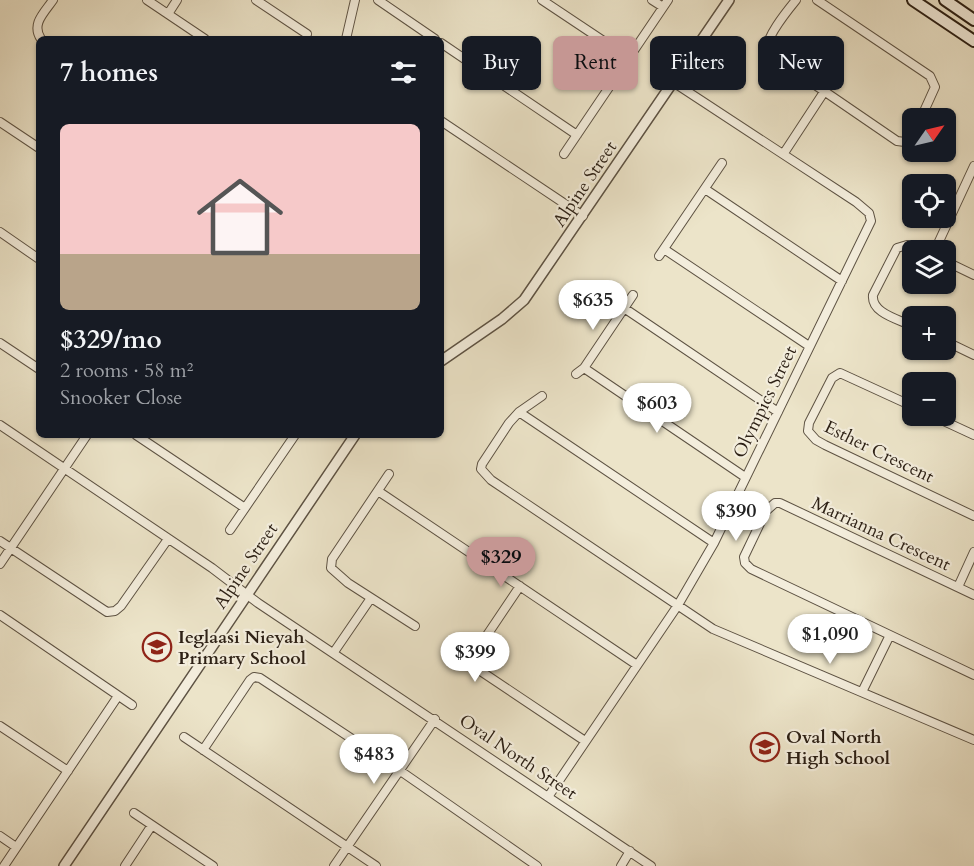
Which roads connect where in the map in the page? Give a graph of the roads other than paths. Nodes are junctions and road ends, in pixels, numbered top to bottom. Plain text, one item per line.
1 (53, 0) edge
2 (147, 0) edge
3 (177, 0) edge
4 (256, 0) edge
5 (355, 0) edge
6 (378, 0) edge
7 (542, 0) edge
8 (652, 0) edge
9 (729, 0) edge
10 (796, 0) edge
11 (817, 0) edge
12 (913, 0) edge
13 (945, 0) edge
14 (665, 4) edge
15 (168, 14) junction
16 (974, 20) edge
17 (307, 34) dead end
18 (39, 36) edge
19 (201, 36) edge
20 (347, 36) edge
21 (431, 36) edge
22 (596, 36) edge
23 (704, 36) edge
24 (974, 41) edge
25 (638, 44) edge
26 (444, 45) edge
27 (607, 90) edge
28 (668, 90) edge
29 (686, 90) edge
30 (824, 92) junction
31 (925, 108) edge
32 (0, 122) edge
33 (444, 123) edge
34 (577, 135) junction
35 (902, 141) edge
36 (36, 146) edge
37 (784, 153) junction
38 (564, 154) dead end
39 (722, 163) dead end
40 (974, 166) edge
41 (705, 189) junction
42 (583, 216) junction
43 (0, 232) edge
44 (940, 240) edge
45 (902, 246) edge
46 (664, 249) junction
47 (659, 256) dead end
48 (36, 257) edge
49 (956, 266) edge
50 (974, 275) edge
51 (842, 281) junction
52 (633, 295) dead end
53 (624, 308) junction
54 (902, 321) edge
55 (0, 343) edge
56 (809, 346) junction
57 (956, 346) edge
58 (974, 355) edge
59 (444, 359) edge
60 (36, 367) edge
61 (584, 368) junction
62 (576, 374) dead end
63 (542, 396) dead end
64 (902, 401) edge
65 (519, 412) junction
66 (778, 412) junction
67 (0, 425) edge
68 (955, 426) edge
69 (974, 435) edge
70 (85, 438) edge
71 (140, 438) edge
72 (293, 438) edge
73 (353, 438) edge
74 (64, 468) junction
75 (389, 474) dead end
76 (745, 477) junction
77 (378, 491) junction
78 (245, 508) junction
79 (974, 516) edge
80 (230, 530) dead end
81 (168, 539) junction
82 (0, 541) edge
83 (714, 543) junction
84 (11, 548) junction
85 (974, 552) edge
86 (0, 564) edge
87 (520, 586) junction
88 (958, 587) junction
89 (247, 593) junction
90 (974, 595) edge
91 (371, 598) junction
92 (678, 605) junction
93 (0, 615) edge
94 (415, 627) dead end
95 (890, 635) junction
96 (334, 652) junction
97 (637, 665) junction
98 (974, 675) edge
99 (862, 693) junction
100 (118, 696) junction
101 (132, 705) dead end
102 (435, 719) junction
103 (0, 726) edge
104 (184, 737) dead end
105 (974, 740) edge
106 (585, 741) junction
107 (202, 750) junction
108 (399, 770) junction
109 (68, 771) junction
110 (548, 797) junction
111 (134, 813) dead end
112 (152, 825) junction
113 (0, 836) edge
114 (347, 846) junction
115 (16, 847) junction
116 (630, 851) junction
117 (4, 866) edge
118 (64, 866) edge
119 (125, 866) edge
120 (213, 866) edge
121 (334, 866) edge
122 (376, 866) edge
123 (537, 866) edge
124 (621, 866) edge
125 (651, 866) edge

1 - 18 street
2 - 15 street
3 - 15 street
4 - 17 street
5 - 20 street
6 - 21 street
7 - 22 street
8 - 14 street
9 - 23 street, Alpine Street
10 - 30 street
11 - 31 street
12 - 24 main road
13 - 16 main road
14 - 25 street
15 - 19 street
26 - 34 street
27 - 34 street
28 - 42 street, Alpine Street
29 - 37 street, Olympics Street
30 - 35 street
30 - 37 street
32 - 36 street
33 - 42 street
34 - 38 street
37 - 51 street, Olympics Street
39 - 41 street
40 - 44 street
41 - 46 street
41 - 51 street
42 - 59 street, Alpine Street
43 - 48 street
45 - 54 street
46 - 47 street
46 - 56 street
49 - 50 street
51 - 56 street, Olympics Street
52 - 53 street
53 - 61 street
53 - 66 street
55 - 60 street
56 - 66 street, Olympics Street
57 - 58 street
61 - 62 street
61 - 76 street
63 - 65 street
64 - 79 street, Esther Crescent
65 - 83 street
65 - 92 street
66 - 76 street, Olympics Street
67 - 74 street, Oval North Street
68 - 69 street
70 - 74 street
71 - 78 street
72 - 78 street
73 - 89 street, Alpine Street
74 - 81 street, Oval North Street
74 - 84 street
75 - 77 street
76 - 83 street, Olympics Street
77 - 87 street
77 - 91 street
78 - 80 street
81 - 84 street
81 - 89 street, Oval North Street
82 - 84 street
83 - 92 street, Olympics Street
84 - 86 street
85 - 88 street
87 - 97 street
87 - 106 street
88 - 90 street, Marrianna Crescent
88 - 95 street, Marrianna Crescent
89 - 96 street, Oval North Street
89 - 118 street, Alpine Street
91 - 94 street
91 - 96 street
92 - 97 street, Olympics Street
92 - 99 street
93 - 100 street
95 - 98 street, Marrianna Crescent
95 - 99 street
96 - 102 street, Oval North Street
97 - 106 street, Olympics Street
99 - 105 street
100 - 101 street
100 - 109 street
102 - 108 street
102 - 110 street, Oval North Street
103 - 109 street
104 - 107 street
106 - 110 street, Olympics Street
107 - 108 street
107 - 114 street
108 - 114 street
108 - 123 street
109 - 115 street
110 - 116 street, Oval North Street
111 - 112 street
112 - 119 street
112 - 120 street
113 - 115 street
114 - 121 street
114 - 122 street
115 - 117 street
116 - 124 street
116 - 125 street, Oval North Street

